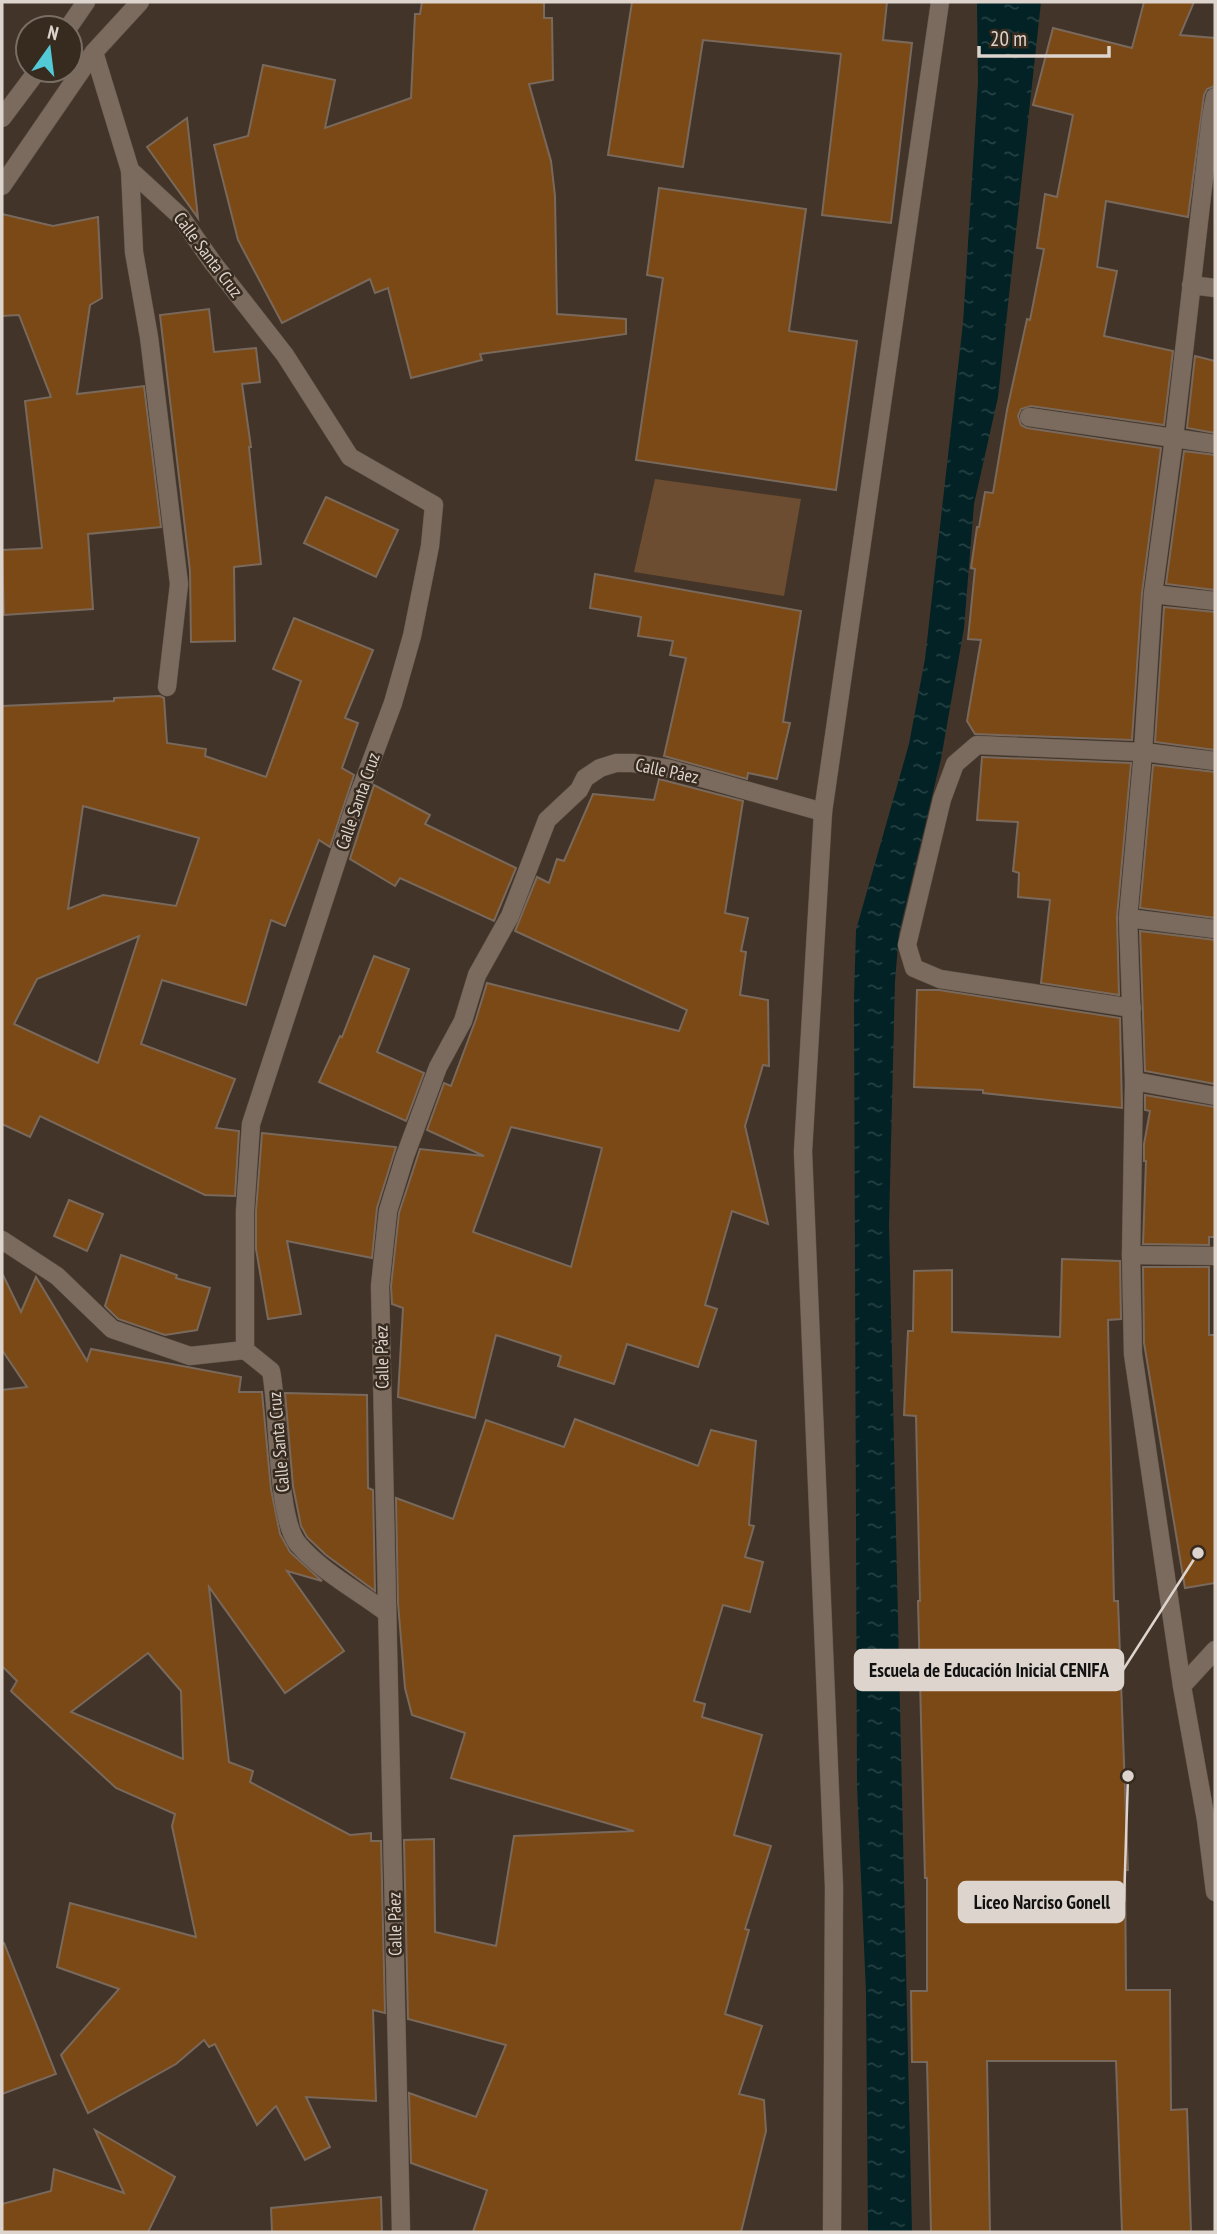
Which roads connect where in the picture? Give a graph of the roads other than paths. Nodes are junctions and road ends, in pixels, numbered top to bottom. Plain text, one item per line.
1 (140, 2) edge
2 (940, 2) edge
3 (94, 52) junction
4 (28, 84) edge
5 (1215, 97) edge
6 (1213, 117) edge
7 (2, 118) edge
8 (130, 170) junction
9 (2, 186) edge
10 (1191, 285) junction
11 (1215, 288) edge
12 (1029, 417) dead end
13 (1174, 438) junction
14 (1215, 444) edge
15 (1153, 594) junction
16 (1215, 601) edge
17 (167, 687) dead end
18 (1143, 752) junction
19 (1215, 761) edge
20 (823, 812) junction
21 (1128, 918) junction
22 (1215, 929) edge
23 (1132, 1008) junction
24 (1134, 1081) junction
25 (1215, 1096) edge
26 (2, 1240) edge
27 (1131, 1255) junction
28 (1215, 1256) edge
29 (244, 1350) junction
30 (387, 1613) junction
31 (1215, 1650) edge
32 (1182, 1686) junction
33 (1215, 1892) edge
34 (401, 2232) edge
35 (832, 2232) edge

1 - 3 street
2 - 20 street
3 - 8 street
3 - 9 street
4 - 7 street
5 - 6 street
6 - 10 street
8 - 17 street
8 - 29 street, Calle Santa Cruz
10 - 11 street
10 - 13 street
12 - 13 street
13 - 14 street
13 - 15 street
15 - 16 street
15 - 18 street
18 - 19 street
18 - 21 street
18 - 23 street
20 - 30 street, Calle Páez
20 - 35 street
21 - 22 street
21 - 23 street
23 - 24 street
24 - 25 street
24 - 27 street
26 - 29 street
27 - 28 street
27 - 32 street
29 - 30 street, Calle Santa Cruz
30 - 34 street, Calle Páez
31 - 32 street
32 - 33 street

